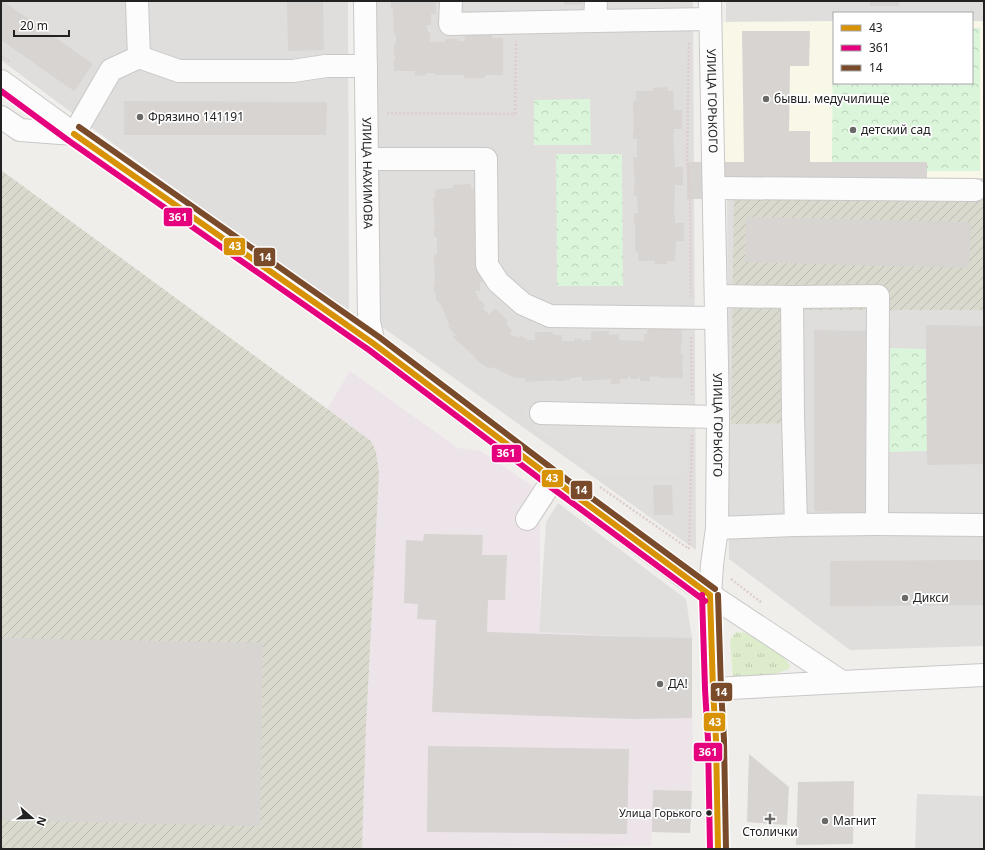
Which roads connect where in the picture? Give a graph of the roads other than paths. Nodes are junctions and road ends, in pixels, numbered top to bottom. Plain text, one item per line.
1 (137, 1) edge
2 (365, 1) edge
3 (450, 1) edge
4 (595, 11) edge
5 (703, 13) edge
6 (139, 57) junction
7 (366, 66) junction
8 (1, 81) edge
9 (1, 117) edge
10 (74, 134) junction
11 (367, 159) junction
12 (714, 188) junction
13 (975, 190) dead end
14 (716, 296) junction
15 (792, 297) junction
16 (716, 318) junction
17 (374, 344) junction
18 (541, 413) dead end
19 (718, 417) junction
20 (553, 479) junction
21 (526, 519) dead end
22 (877, 524) junction
23 (796, 525) junction
24 (984, 525) edge
25 (717, 528) junction
26 (710, 595) junction
27 (984, 675) edge
28 (842, 682) junction
29 (713, 689) junction
30 (718, 849) edge

1 - 6 street
2 - 7 street, УЛИЦА НАХИМОВА
3 - 4 street
4 - 5 street
5 - 12 street, УЛИЦА ГОРЬКОГО
6 - 7 street
6 - 10 street
7 - 11 street, УЛИЦА НАХИМОВА
8 - 10 street
9 - 10 street
10 - 17 street
11 - 16 street
11 - 17 street, УЛИЦА НАХИМОВА
12 - 13 street
12 - 14 street, УЛИЦА ГОРЬКОГО
14 - 15 street
14 - 16 street, УЛИЦА ГОРЬКОГО
15 - 22 street
15 - 23 street
16 - 19 street, УЛИЦА ГОРЬКОГО
17 - 20 street
18 - 19 street
19 - 25 street, УЛИЦА ГОРЬКОГО
20 - 21 street
20 - 26 street
22 - 23 street
22 - 24 street
23 - 25 street
25 - 26 street, УЛИЦА ГОРЬКОГО
26 - 28 street
26 - 29 street, УЛИЦА ГОРЬКОГО
27 - 28 street
28 - 29 street
29 - 30 street, УЛИЦА ГОРЬКОГО

